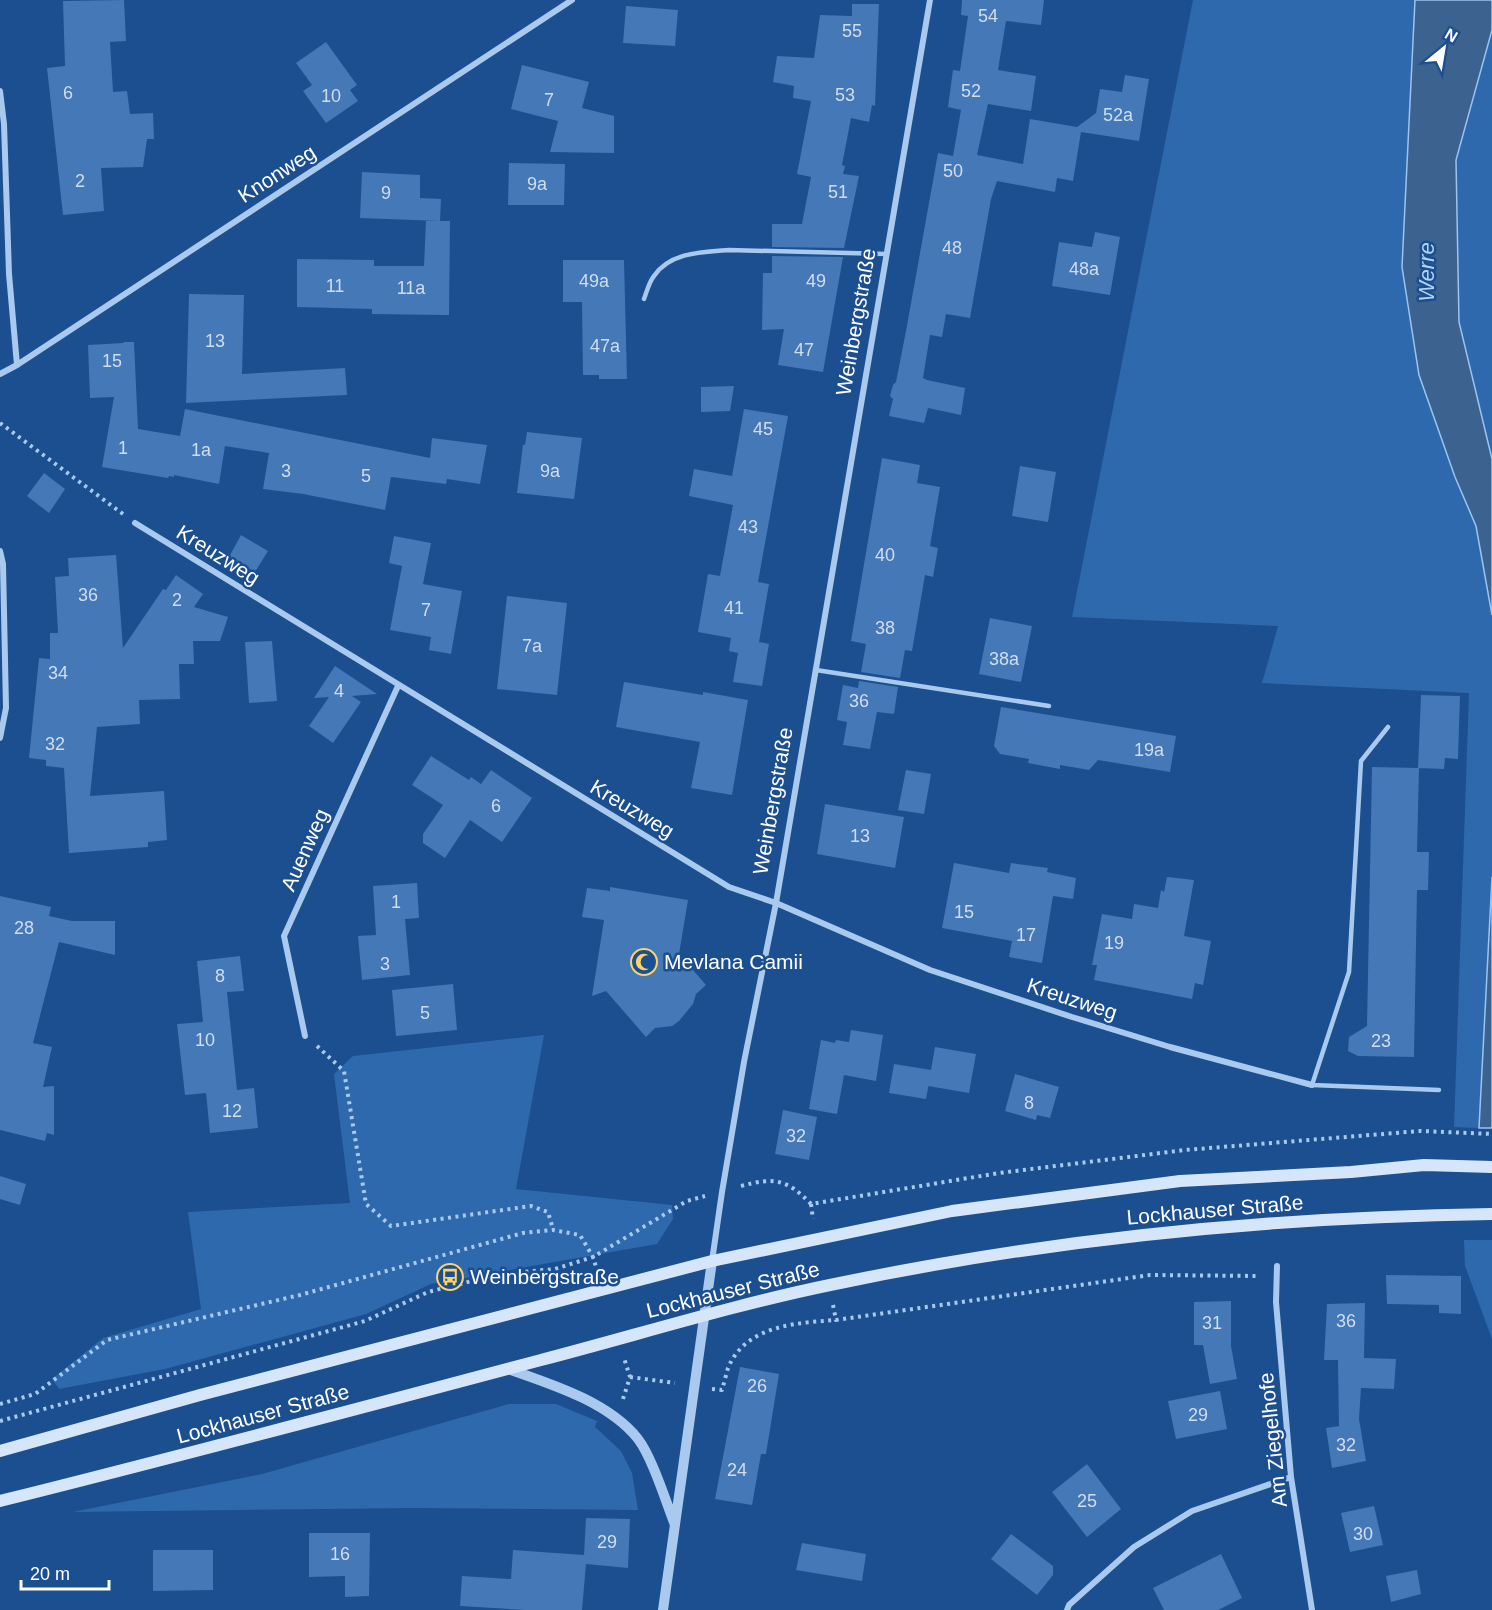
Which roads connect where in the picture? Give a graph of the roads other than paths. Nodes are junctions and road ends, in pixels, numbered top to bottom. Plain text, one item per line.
1 (572, 0) edge
2 (930, 0) edge
3 (0, 91) edge
4 (887, 254) junction
5 (644, 298) dead end
6 (17, 365) junction
7 (0, 374) edge
8 (135, 523) road end
9 (0, 551) edge
10 (816, 670) junction
11 (398, 686) junction
12 (1049, 706) dead end
13 (3, 708) edge
14 (1388, 727) dead end
15 (0, 738) edge
16 (776, 903) junction
17 (305, 1036) road end
18 (1312, 1085) junction
19 (1439, 1090) dead end
20 (1492, 1167) edge
21 (1492, 1215) edge
22 (712, 1261) junction
23 (1277, 1266) dead end
24 (705, 1316) junction
25 (508, 1369) junction
26 (0, 1451) edge
27 (1291, 1477) junction
28 (0, 1501) edge
29 (675, 1526) junction
30 (663, 1610) edge
31 (1067, 1610) edge
32 (1312, 1610) edge

1 - 6 street, Knonweg
2 - 4 street, Weinbergstraße
3 - 6 street
4 - 5 lane
4 - 10 street, Weinbergstraße
6 - 7 street, Knonweg
8 - 11 street, Kreuzweg
9 - 13 street
10 - 12 lane
10 - 16 street, Weinbergstraße
11 - 16 street, Kreuzweg
11 - 17 street, Auenweg
13 - 15 street
14 - 18 lane
16 - 18 street, Kreuzweg
16 - 22 street, Weinbergstraße
18 - 19 lane
20 - 22 main road, Lockhauser Straße
21 - 24 main road, Lockhauser Straße
22 - 24 street, Weinbergstraße
22 - 26 main road, Lockhauser Straße
23 - 27 street, Am Ziegelhofe
24 - 25 main road, Lockhauser Straße
24 - 29 street, Weinbergstraße
25 - 28 main road, Lockhauser Straße
25 - 29 street
27 - 31 street
27 - 32 street, Am Ziegelhofe
29 - 30 street, Weinbergstraße

